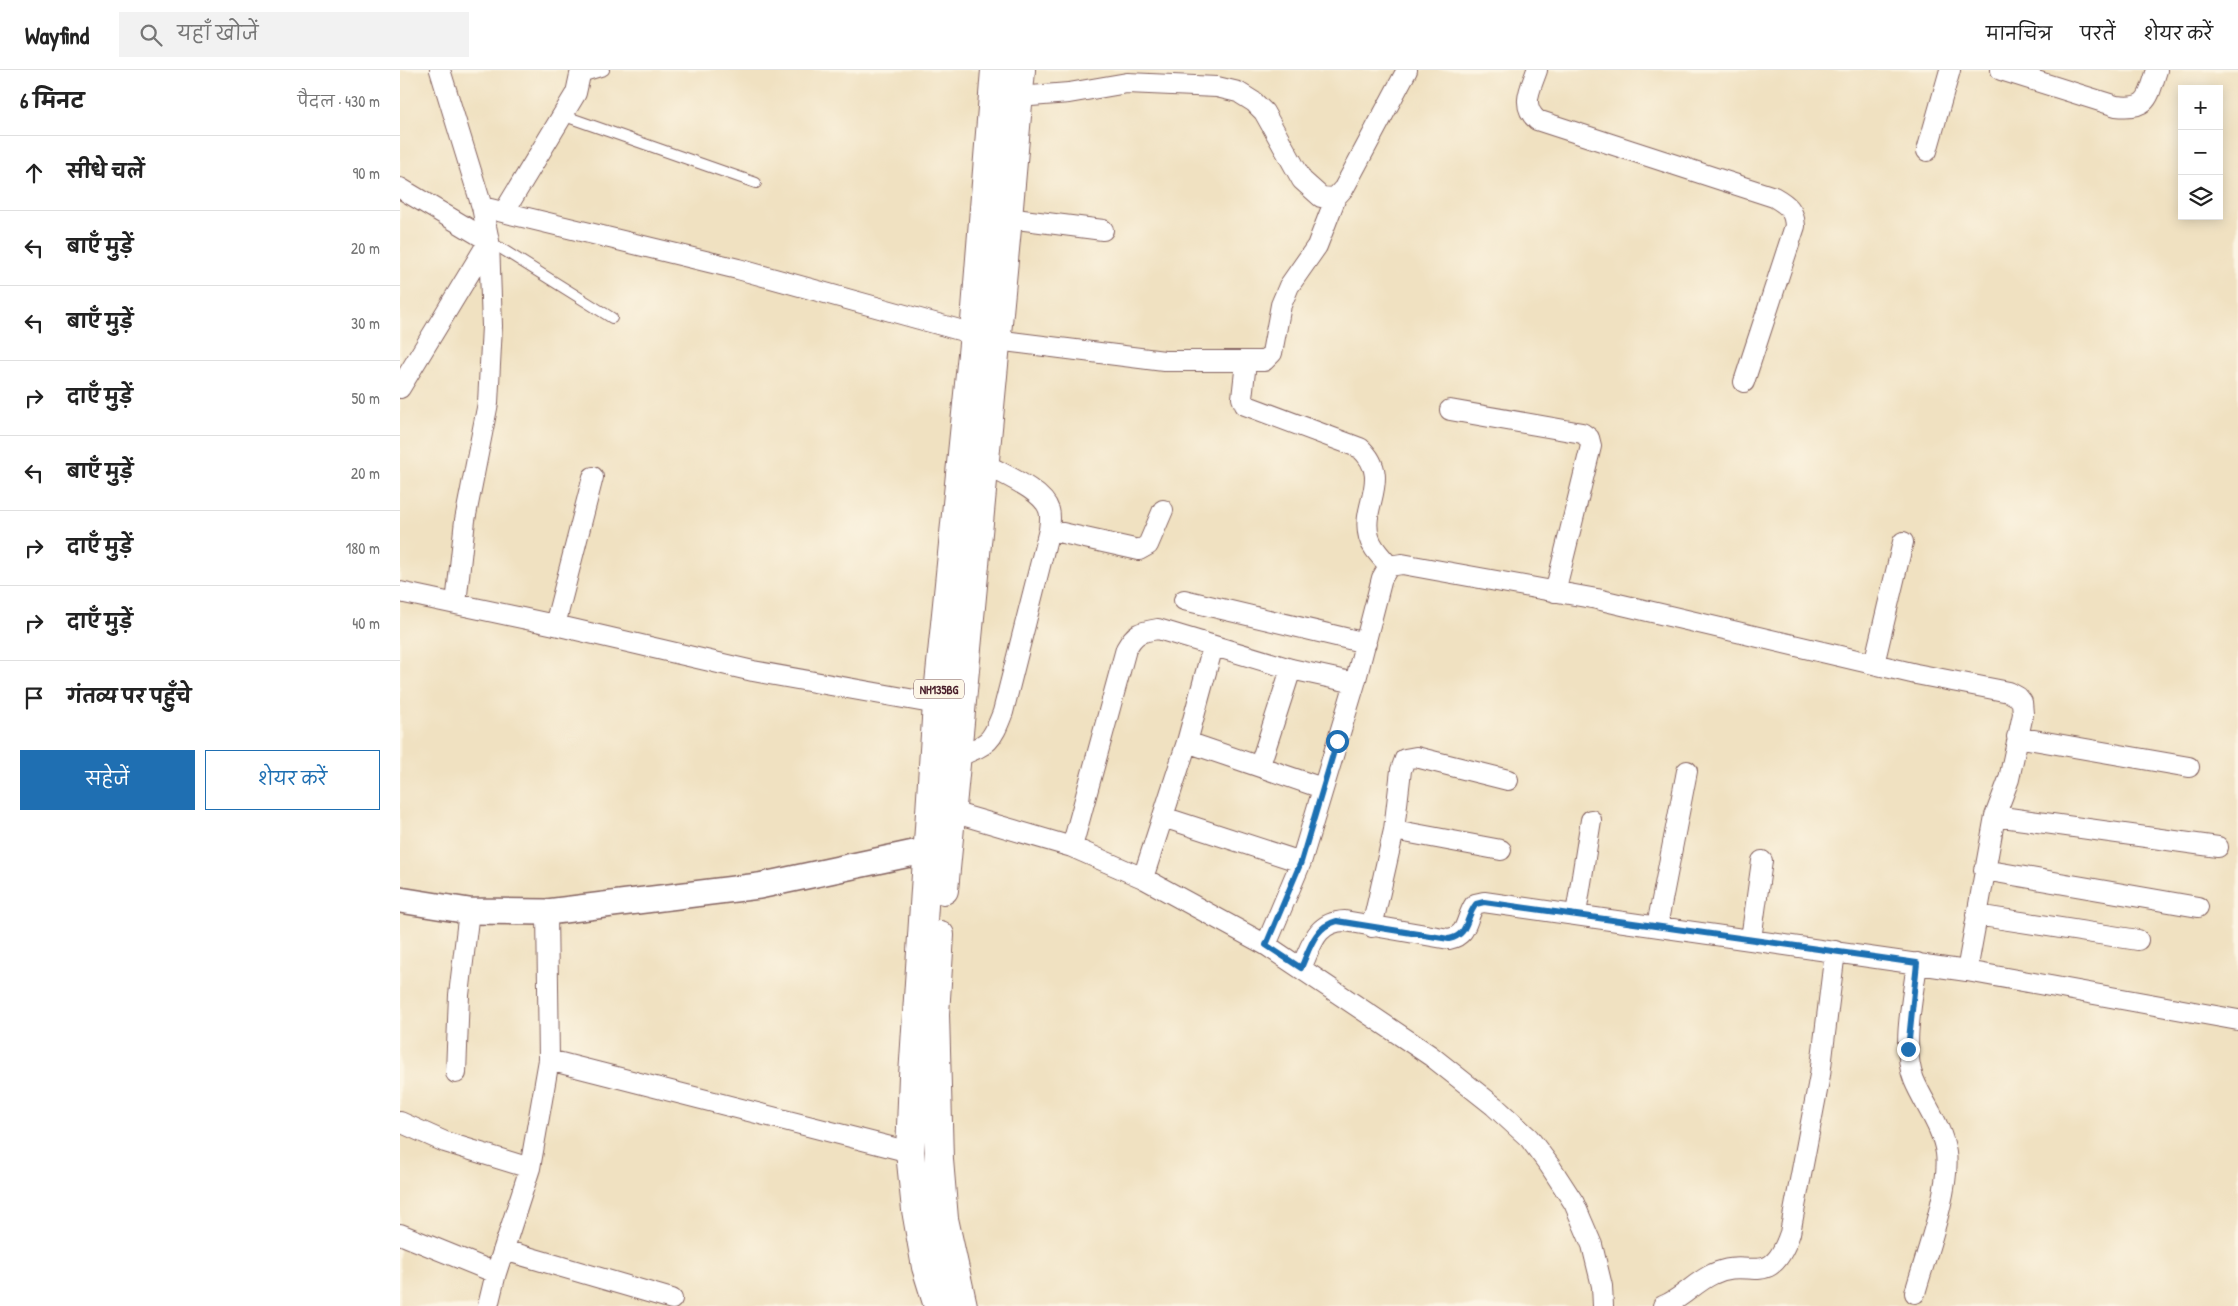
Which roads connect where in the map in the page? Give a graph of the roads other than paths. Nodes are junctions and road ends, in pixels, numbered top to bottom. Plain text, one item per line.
1 (440, 70) edge
2 (604, 70) edge
3 (995, 70) edge
4 (1021, 70) edge
5 (1407, 70) edge
6 (1537, 70) edge
7 (1950, 70) edge
8 (2001, 70) edge
9 (2157, 70) edge
10 (581, 73) edge
11 (1127, 77) edge
12 (1018, 97) junction
13 (562, 115) junction
14 (1927, 152) dead end
15 (756, 183) dead end
16 (400, 188) edge
17 (1336, 197) junction
18 (482, 207) junction
19 (504, 212) junction
20 (1008, 218) junction
21 (1103, 230) dead end
22 (489, 241) junction
23 (612, 318) dead end
24 (985, 337) junction
25 (1246, 362) junction
26 (1744, 382) dead end
27 (400, 388) edge
28 (1450, 410) dead end
29 (985, 464) junction
30 (593, 477) dead end
31 (1163, 510) dead end
32 (1049, 530) junction
33 (1903, 542) dead end
34 (1390, 566) junction
35 (400, 592) edge
36 (1555, 592) junction
37 (1184, 600) dead end
38 (456, 604) junction
39 (555, 625) junction
40 (1366, 643) junction
41 (1213, 646) junction
42 (1874, 664) junction
43 (1290, 669) junction
44 (1355, 683) junction
45 (937, 704) junction
46 (2017, 736) junction
47 (1187, 742) junction
48 (957, 757) junction
49 (1260, 765) junction
50 (2189, 767) dead end
51 (1687, 770) dead end
52 (1508, 780) dead end
53 (1322, 788) junction
54 (952, 812) junction
55 (1995, 816) junction
56 (1164, 818) junction
57 (1591, 820) dead end
58 (1394, 830) junction
59 (2218, 847) dead end
60 (1072, 848) junction
61 (937, 849) junction
62 (1500, 850) dead end
63 (1762, 861) dead end
64 (1301, 862) junction
65 (1984, 870) junction
66 (1143, 878) junction
67 (400, 900) edge
68 (2198, 907) dead end
69 (469, 911) junction
70 (547, 912) junction
71 (1576, 914) junction
72 (1976, 915) junction
73 (1658, 926) junction
74 (1372, 927) junction
75 (1751, 939) junction
76 (2138, 940) dead end
77 (1266, 945) junction
78 (1835, 951) junction
79 (1917, 963) junction
80 (1301, 968) junction
81 (1966, 971) junction
82 (2238, 1020) edge
83 (549, 1060) junction
84 (456, 1074) dead end
85 (400, 1122) edge
86 (910, 1152) junction
87 (530, 1168) junction
88 (400, 1234) edge
89 (504, 1250) junction
90 (496, 1273) junction
91 (1915, 1293) dead end
92 (672, 1299) dead end
93 (488, 1306) edge
94 (938, 1306) edge
95 (963, 1306) edge
96 (1603, 1306) edge
97 (1664, 1306) edge

1 - 18 street
2 - 10 lane
3 - 24 highway, NH135BG
4 - 12 highway, NH135BG
5 - 17 street
6 - 26 street
7 - 14 street
8 - 9 street
10 - 13 street
11 - 12 street
11 - 17 street
12 - 20 highway, NH135BG
13 - 15 lane
13 - 19 street
16 - 22 street
17 - 25 street
18 - 19 street
18 - 22 street
19 - 24 street
20 - 21 street
20 - 24 highway, NH135BG
22 - 23 lane
22 - 27 street
22 - 38 street
24 - 25 street
24 - 29 highway, NH135BG
24 - 45 highway, NH135BG
25 - 34 street
28 - 36 street
29 - 32 street
29 - 48 highway, NH135BG
30 - 39 street
31 - 32 street
32 - 48 street
33 - 42 street
34 - 36 street
34 - 40 street
35 - 38 street
36 - 42 street
37 - 40 street
38 - 39 street
39 - 45 street
40 - 44 street
41 - 43 street
41 - 47 street
41 - 60 street
42 - 46 street
43 - 44 street
43 - 49 street
44 - 53 street
45 - 61 highway, NH135BG
46 - 50 street
46 - 55 street
47 - 49 street
47 - 56 street
48 - 54 highway, NH135BG
49 - 53 street
51 - 73 street
52 - 58 street
53 - 64 street
54 - 60 street
54 - 61 highway, NH135BG
55 - 59 street
55 - 65 street
56 - 64 street
56 - 66 street
57 - 71 street
58 - 62 street
58 - 74 street
60 - 66 street
61 - 70 street
61 - 86 highway, NH135BG
61 - 95 highway, NH135BG
63 - 75 street
64 - 77 street
65 - 68 street
65 - 72 street
66 - 77 street
67 - 69 street
69 - 70 street
69 - 84 street
70 - 83 street
71 - 73 street
71 - 74 street
72 - 76 street
72 - 81 street
73 - 75 street
74 - 80 street
75 - 78 street
77 - 80 street
78 - 79 street
78 - 97 street
79 - 81 street
79 - 91 street
80 - 96 street
81 - 82 street
83 - 86 street
83 - 87 street
85 - 87 street
86 - 94 highway, NH135BG
87 - 89 street
88 - 90 street
89 - 90 street
89 - 92 street
90 - 93 street

